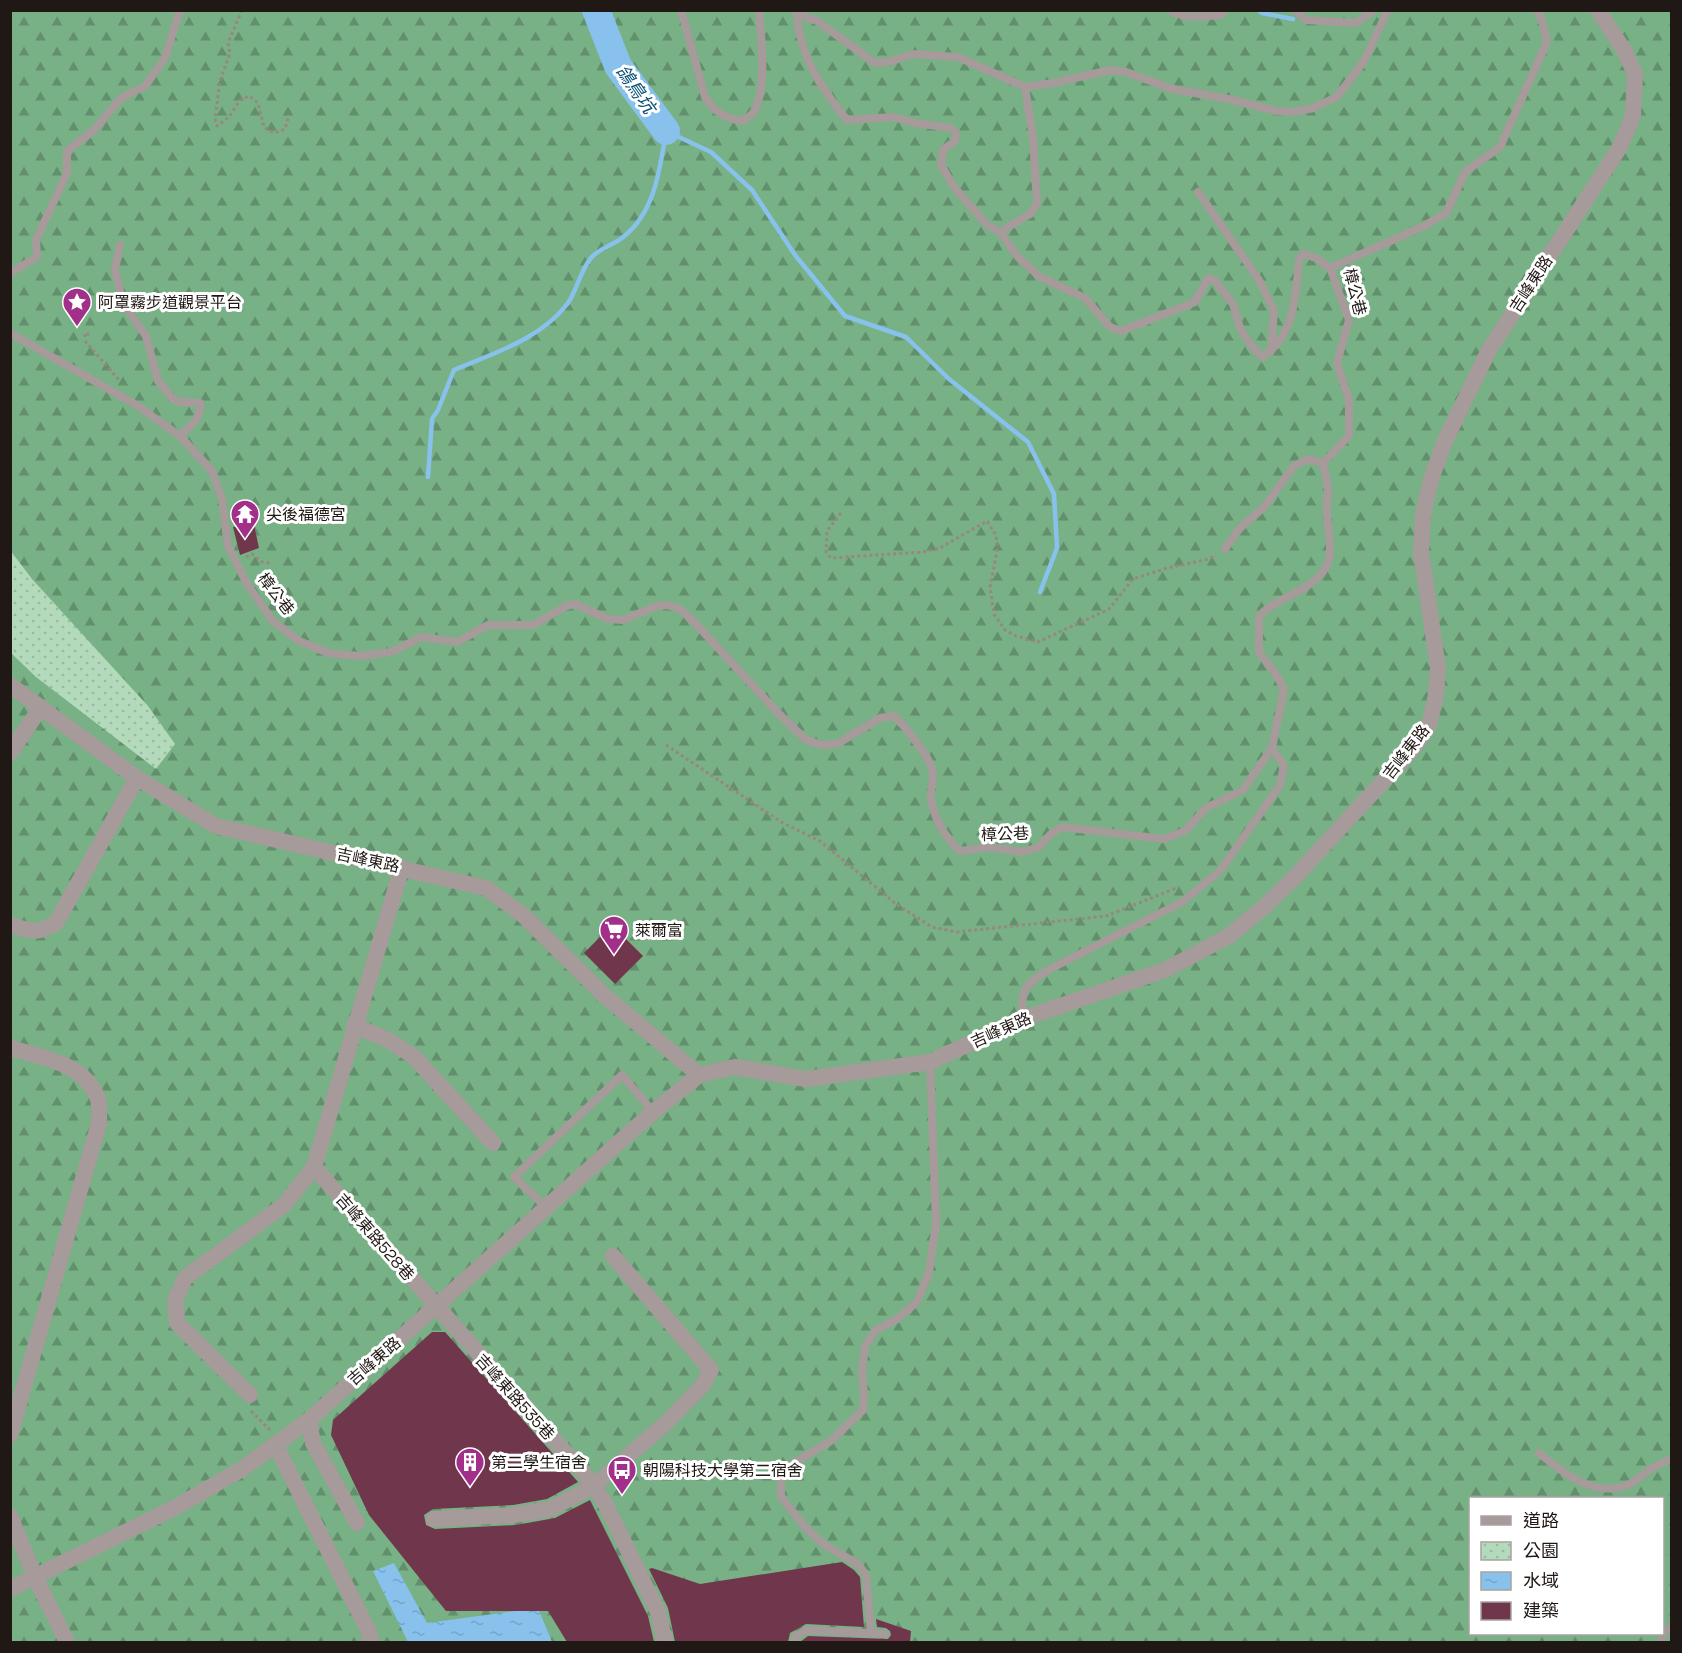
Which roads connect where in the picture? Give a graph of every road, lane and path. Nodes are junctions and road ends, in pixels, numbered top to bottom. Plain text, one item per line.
1 (180, 10) edge
2 (242, 10) edge
3 (681, 10) edge
4 (759, 10) edge
5 (1170, 10) edge
6 (1226, 10) edge
7 (1295, 10) edge
8 (1374, 10) edge
9 (1388, 10) edge
10 (1537, 10) edge
11 (1598, 10) edge
12 (796, 12) edge
13 (1025, 87) junction
14 (289, 115) dead end
15 (1198, 192) dead end
16 (1000, 232) junction
17 (120, 244) dead end
18 (1330, 268) junction
19 (10, 273) edge
20 (10, 333) edge
21 (86, 338) dead end
22 (1270, 352) junction
23 (121, 383) dead end
24 (180, 436) junction
25 (1323, 463) junction
26 (842, 513) dead end
27 (1225, 549) joint
28 (242, 558) dead end
29 (270, 563) dead end
30 (10, 685) edge
31 (41, 707) junction
32 (666, 745) dead end
33 (1272, 748) junction
34 (10, 753) edge
35 (137, 778) junction
36 (402, 867) junction
37 (1189, 883) dead end
38 (10, 925) edge
39 (1022, 1019) junction
40 (354, 1025) junction
41 (10, 1048) edge
42 (930, 1062) junction
43 (699, 1075) junction
44 (653, 1112) junction
45 (493, 1143) dead end
46 (314, 1167) junction
47 (547, 1208) junction
48 (613, 1256) dead end
49 (436, 1307) junction
50 (250, 1395) joint
51 (14, 1402) edge
52 (309, 1420) junction
53 (10, 1435) edge
54 (278, 1443) junction
55 (1539, 1453) dead end
56 (1671, 1459) edge
57 (594, 1486) junction
58 (10, 1516) edge
59 (434, 1519) dead end
60 (357, 1523) dead end
61 (35, 1577) junction
62 (10, 1589) edge
63 (871, 1633) junction
64 (885, 1634) dead end
65 (67, 1642) edge
66 (371, 1642) edge
67 (664, 1642) edge
68 (794, 1642) edge

1 - 19 lane
2 - 14 path
3 - 4 lane
5 - 6 lane
7 - 8 lane
9 - 13 lane
10 - 18 lane, 樟公巷
11 - 39 street, 吉峰東路
12 - 13 lane
12 - 16 lane
13 - 16 lane
15 - 22 lane
16 - 22 lane
17 - 24 lane
18 - 22 lane
18 - 25 lane, 樟公巷
20 - 24 lane
21 - 23 path
24 - 33 lane, 樟公巷
25 - 27 lane
25 - 33 lane, 樟公巷
26 - 27 path
28 - 29 path
30 - 31 street, 吉峰東路
31 - 34 street
31 - 35 street, 吉峰東路
32 - 37 path
33 - 39 lane
35 - 36 street, 吉峰東路
35 - 38 street
36 - 40 street
36 - 43 street, 吉峰東路
39 - 42 street, 吉峰東路
40 - 45 street
40 - 46 street
41 - 51 street
42 - 43 street, 吉峰東路
42 - 63 lane
43 - 44 street, 吉峰東路
44 - 47 street, 吉峰東路
44 - 47 lane
46 - 49 street, 吉峰東路528巷
46 - 50 street
47 - 49 street, 吉峰東路
48 - 57 street
49 - 52 street, 吉峰東路
49 - 57 street, 吉峰東路535巷
50 - 54 path
51 - 53 street
52 - 54 street, 吉峰東路
52 - 60 street
54 - 61 street, 吉峰東路
54 - 66 street
55 - 56 lane
57 - 59 street
57 - 67 street, 吉峰東路535巷
58 - 61 street
61 - 62 street, 吉峰東路
61 - 65 street
63 - 64 lane
63 - 68 lane

